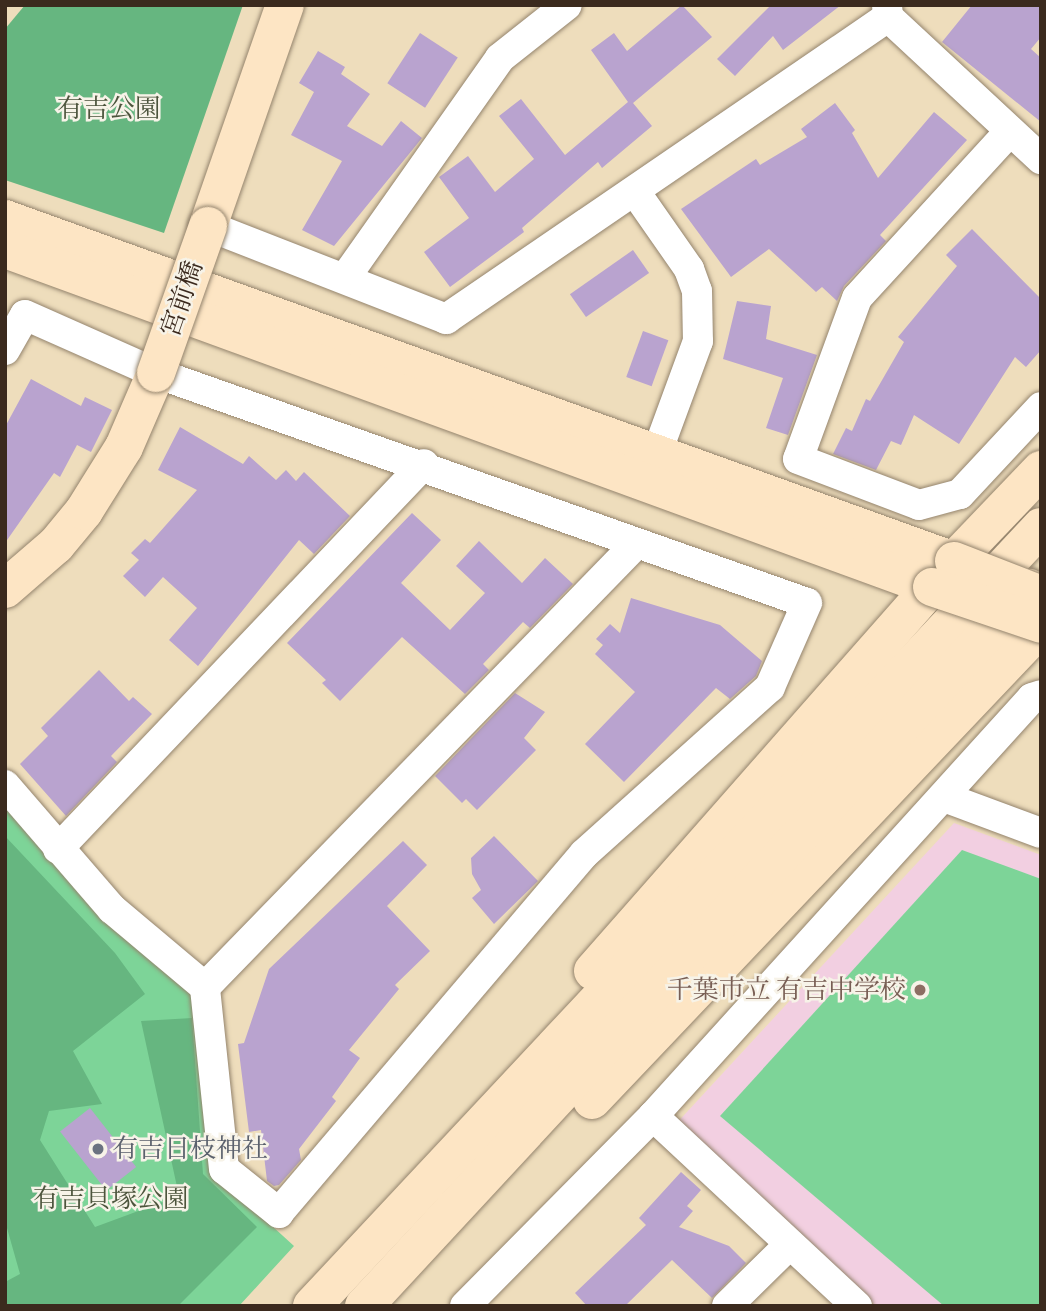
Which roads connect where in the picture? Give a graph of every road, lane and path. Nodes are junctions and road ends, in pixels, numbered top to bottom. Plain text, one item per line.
1 (285, 5) edge
2 (567, 5) edge
3 (887, 11) edge
4 (1010, 131) junction
5 (1041, 159) edge
6 (636, 193) junction
7 (5, 219) edge
8 (208, 226) junction
9 (5, 250) edge
10 (345, 278) junction
11 (5, 350) edge
12 (156, 373) junction
13 (1041, 407) edge
14 (658, 450) junction
15 (424, 464) junction
16 (1041, 470) edge
17 (1041, 527) edge
18 (636, 544) junction
19 (943, 574) junction
20 (1041, 575) edge
21 (5, 589) edge
22 (1041, 595) edge
23 (1041, 625) edge
24 (1041, 695) edge
25 (5, 785) edge
26 (944, 797) junction
27 (1041, 833) edge
28 (58, 849) junction
29 (205, 987) junction
30 (653, 1116) junction
31 (403, 1211) junction
32 (790, 1244) junction
33 (398, 1273) junction
34 (312, 1306) edge
35 (364, 1306) edge
36 (465, 1306) edge
37 (727, 1306) edge
38 (857, 1306) edge

1 - 8 street, 宮前橋
2 - 10 street
3 - 4 street
3 - 6 street
4 - 5 street
4 - 13 street
6 - 10 street
6 - 14 street
7 - 14 street
8 - 10 street
8 - 12 street, 宮前橋, bridge
9 - 19 street
11 - 12 street
12 - 15 street
12 - 21 street, 宮前橋
14 - 19 street
15 - 18 street
15 - 28 street
16 - 19 street
17 - 31 street
18 - 29 street
18 - 29 street
19 - 22 street, bridge
19 - 23 street, bridge
19 - 31 street
20 - 33 street
23 - 33 street
24 - 26 street
25 - 28 street
26 - 27 street
26 - 30 street
28 - 29 street
30 - 32 street
30 - 36 street
31 - 34 street
32 - 37 street
32 - 38 street
33 - 35 street

